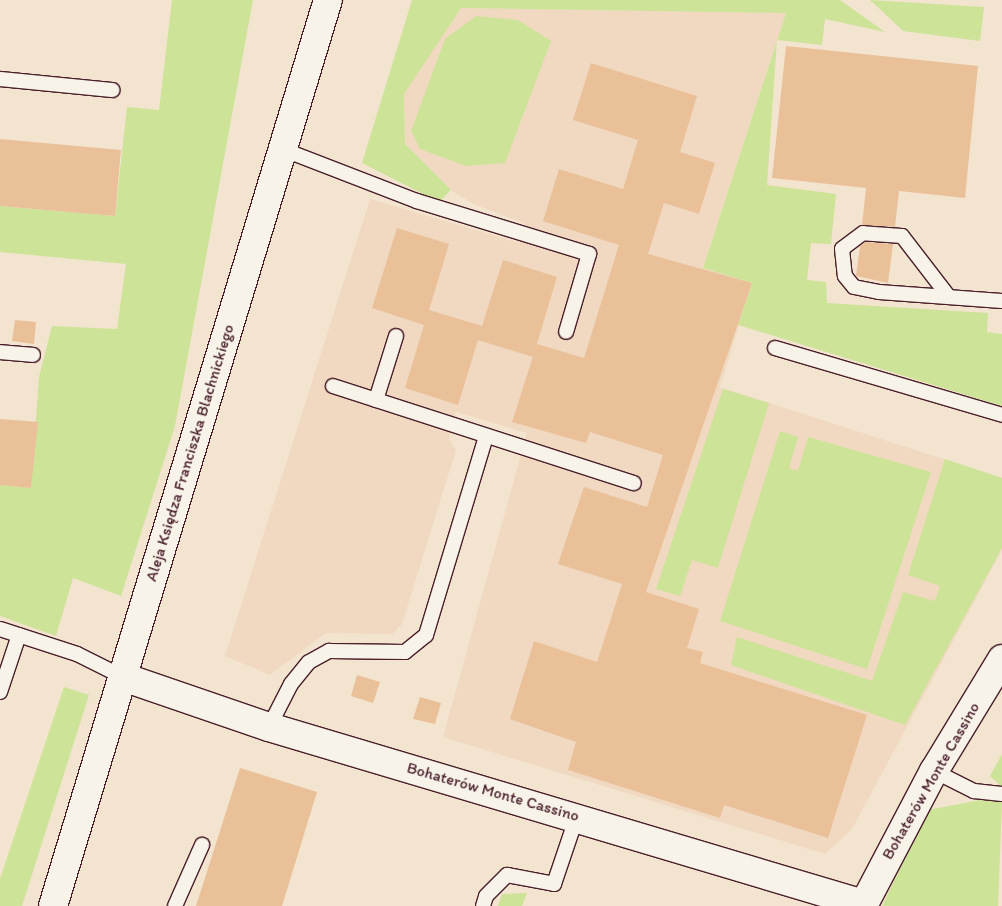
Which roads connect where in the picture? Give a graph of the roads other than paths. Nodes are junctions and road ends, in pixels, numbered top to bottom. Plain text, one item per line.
1 (328, 0) edge
2 (0, 79) edge
3 (112, 90) dead end
4 (282, 149) junction
5 (949, 297) junction
6 (1002, 301) edge
7 (566, 332) dead end
8 (396, 336) dead end
9 (775, 348) dead end
10 (0, 352) edge
11 (33, 355) dead end
12 (333, 386) dead end
13 (376, 400) junction
14 (1002, 415) edge
15 (486, 436) junction
16 (634, 484) dead end
17 (0, 629) edge
18 (19, 635) junction
19 (1002, 659) edge
20 (123, 677) junction
21 (0, 692) edge
22 (269, 726) junction
23 (934, 771) junction
24 (1002, 794) edge
25 (577, 816) junction
26 (202, 845) dead end
27 (863, 905) edge
28 (52, 906) edge
29 (175, 906) edge
30 (483, 906) edge

1 - 4 street, Aleja Księdza Franciszka Blachnickiego
2 - 3 lane
4 - 7 lane
4 - 20 street, Aleja Księdza Franciszka Blachnickiego
5 - 5 lane
5 - 6 lane
8 - 13 lane
9 - 14 lane
10 - 11 lane
12 - 13 lane
13 - 15 lane
15 - 16 lane
15 - 22 lane
17 - 18 lane
18 - 20 lane
18 - 21 lane
19 - 23 street, Bohaterów Monte Cassino
20 - 22 street, Bohaterów Monte Cassino
20 - 28 street, Aleja Księdza Franciszka Blachnickiego
22 - 25 street, Bohaterów Monte Cassino
23 - 24 lane
23 - 27 street, Bohaterów Monte Cassino
25 - 27 street, Bohaterów Monte Cassino
25 - 30 lane
26 - 29 lane

